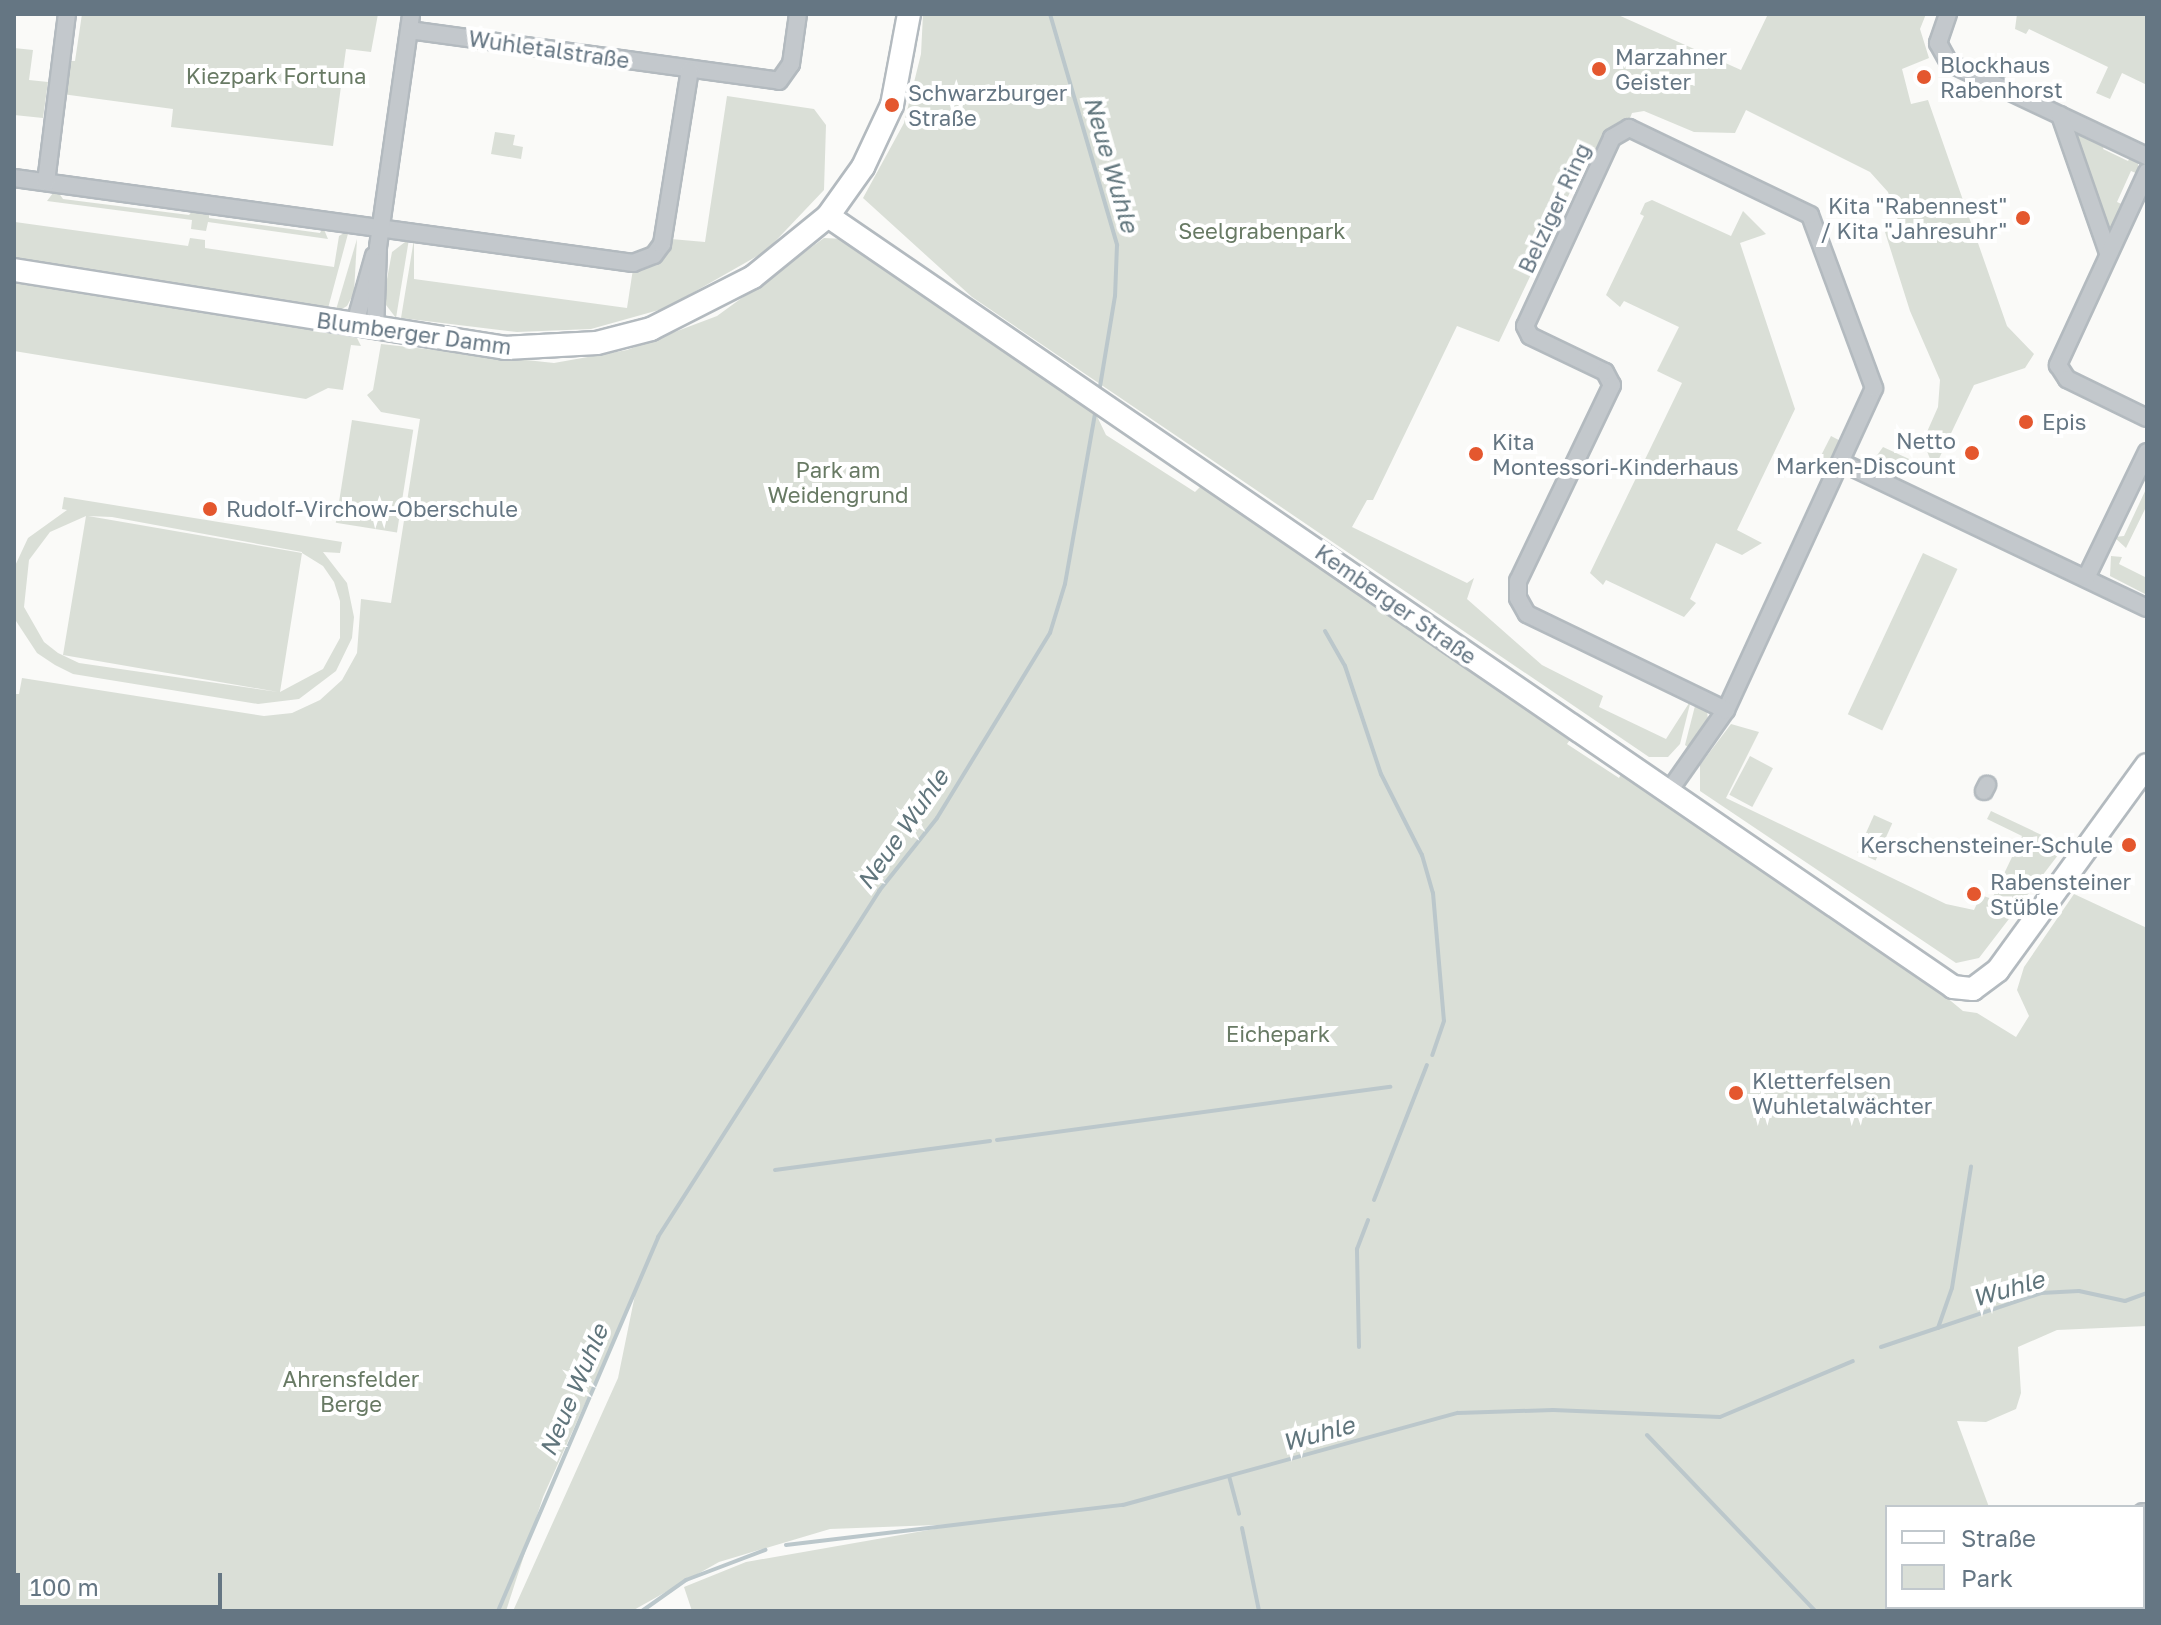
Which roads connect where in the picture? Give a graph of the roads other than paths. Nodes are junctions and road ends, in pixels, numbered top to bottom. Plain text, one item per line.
1 (67, 14) edge
2 (798, 14) edge
3 (909, 14) edge
4 (1948, 14) edge
5 (410, 22) edge
6 (690, 70) junction
7 (2060, 115) junction
8 (2147, 156) edge
9 (2147, 172) edge
10 (14, 178) edge
11 (46, 182) junction
12 (828, 216) junction
13 (381, 227) junction
14 (2108, 253) junction
15 (14, 270) edge
16 (365, 329) junction
17 (2147, 418) edge
18 (2147, 452) edge
19 (1841, 462) junction
20 (2086, 578) junction
21 (2147, 608) edge
22 (1726, 710) junction
23 (2147, 765) edge
24 (1669, 791) junction

1 - 11 street
2 - 6 street, Wuhletalstraße
3 - 12 main road
4 - 7 street
5 - 6 street, Wuhletalstraße
5 - 13 street
6 - 13 street
7 - 8 street
7 - 14 street
9 - 14 street
10 - 11 street
11 - 13 street
12 - 16 main road, Blumberger Damm
12 - 24 main road, Kemberger Straße
13 - 16 street
14 - 17 street
15 - 16 main road, Blumberger Damm
18 - 20 street
19 - 20 street
19 - 22 street, Belziger Ring
19 - 22 street, Belziger Ring
20 - 21 street
22 - 24 street, Belziger Ring
23 - 24 main road, Kemberger Straße

